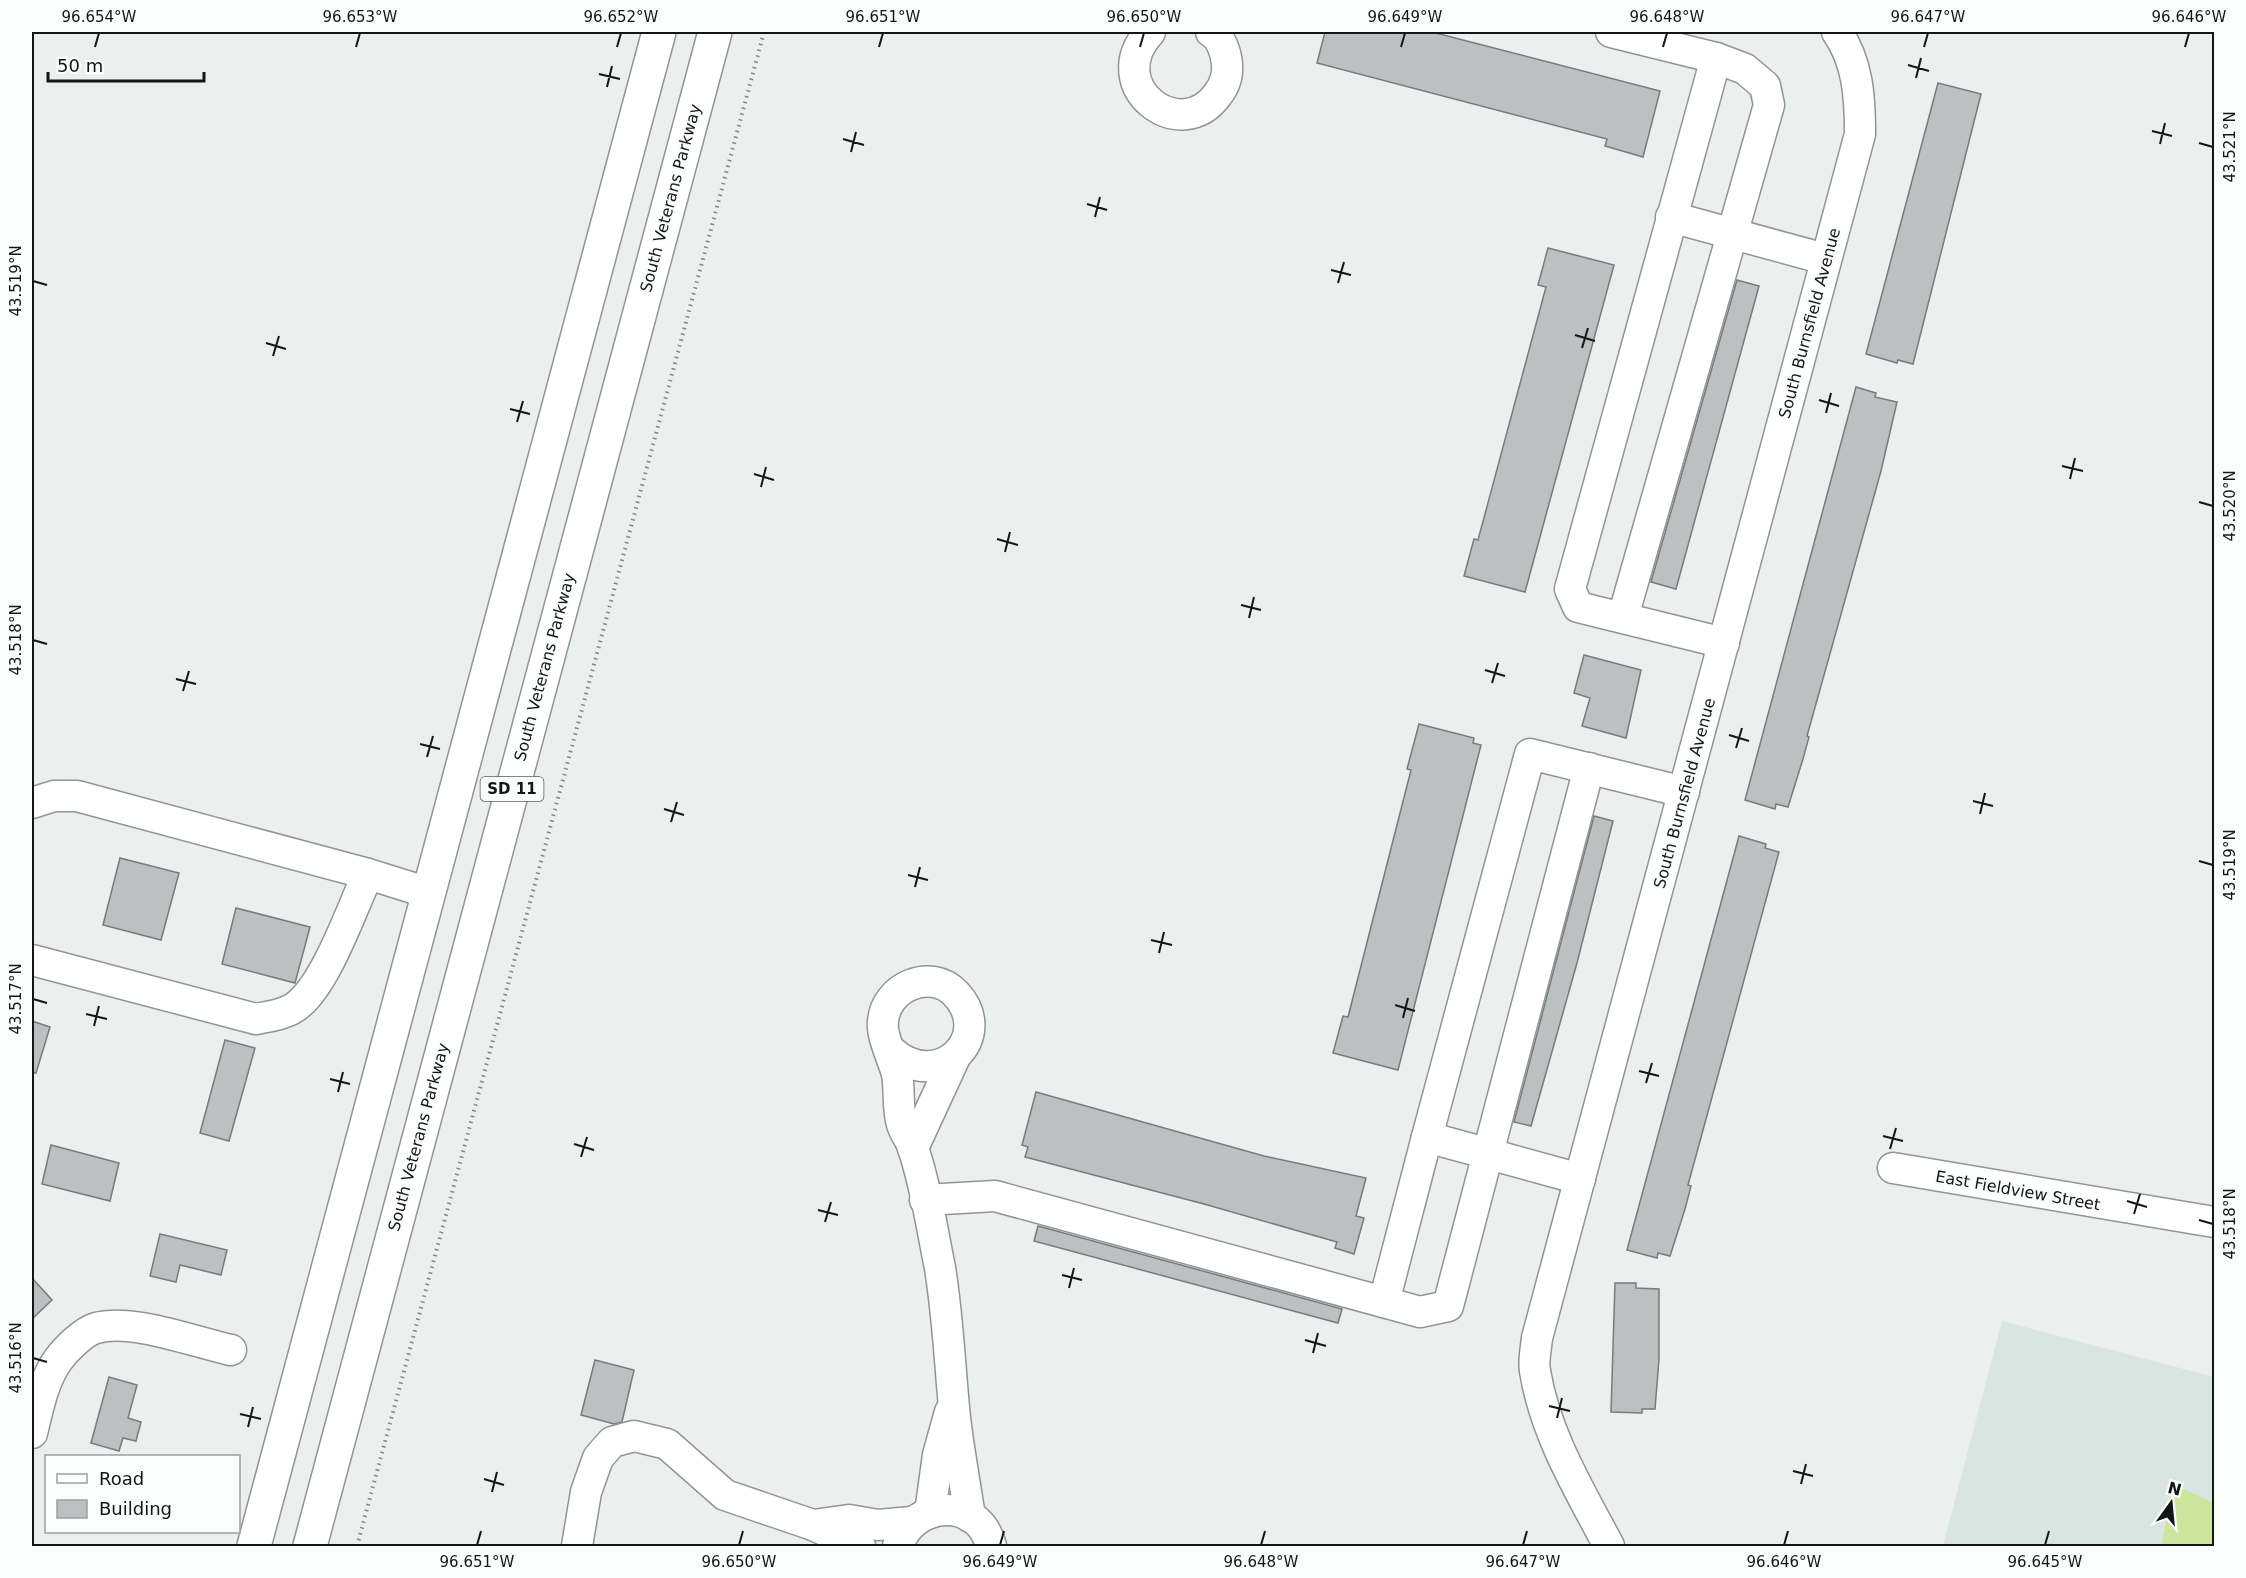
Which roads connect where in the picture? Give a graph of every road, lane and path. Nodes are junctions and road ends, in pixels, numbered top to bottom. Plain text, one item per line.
1 (659, 32) edge
2 (715, 32) edge
3 (764, 32) edge
4 (1150, 32) edge
5 (1214, 32) edge
6 (1611, 32) edge
7 (1837, 32) edge
8 (1716, 58) junction
9 (1671, 217) junction
10 (1734, 233) junction
11 (1825, 259) junction
12 (1623, 617) junction
13 (1724, 643) junction
14 (1589, 768) junction
15 (1684, 792) junction
16 (32, 803) edge
17 (368, 873) junction
18 (429, 892) junction
19 (32, 960) edge
20 (891, 1051) junction
21 (955, 1056) junction
22 (1427, 1137) junction
23 (913, 1148) junction
24 (1486, 1155) junction
25 (1893, 1168) dead end
26 (1580, 1179) junction
27 (925, 1200) junction
28 (2214, 1222) edge
29 (1384, 1302) junction
30 (231, 1350) dead end
31 (954, 1401) junction
32 (32, 1433) edge
33 (970, 1517) junction
34 (813, 1525) junction
35 (913, 1527) edge
36 (995, 1544) edge
37 (254, 1546) edge
38 (310, 1546) edge
39 (357, 1546) edge
40 (578, 1546) edge
41 (860, 1546) edge
42 (1609, 1546) edge

1 - 18 highway, SD 11
2 - 38 highway, South Veterans Parkway / SD 11
3 - 39 path
4 - 5 street
6 - 8 street
7 - 11 street, South Burnsfield Avenue
8 - 9 street
8 - 10 street
9 - 10 street
9 - 12 street
10 - 11 street
10 - 12 street
11 - 13 street, South Burnsfield Avenue
12 - 13 street
13 - 15 street, South Burnsfield Avenue
14 - 15 street
14 - 22 street
14 - 24 street
15 - 26 street, South Burnsfield Avenue
16 - 17 street
17 - 18 street
17 - 19 street
18 - 37 highway, SD 11
20 - 21 street
20 - 21 street
20 - 23 street
21 - 23 street
22 - 24 street
22 - 29 street
23 - 27 street
24 - 26 street
24 - 29 street
25 - 28 street, East Fieldview Street
26 - 42 street, South Burnsfield Avenue
27 - 29 street
27 - 31 street
30 - 32 street
31 - 33 street
31 - 35 street
33 - 35 street
33 - 36 street
34 - 35 street
34 - 40 street
34 - 41 street

